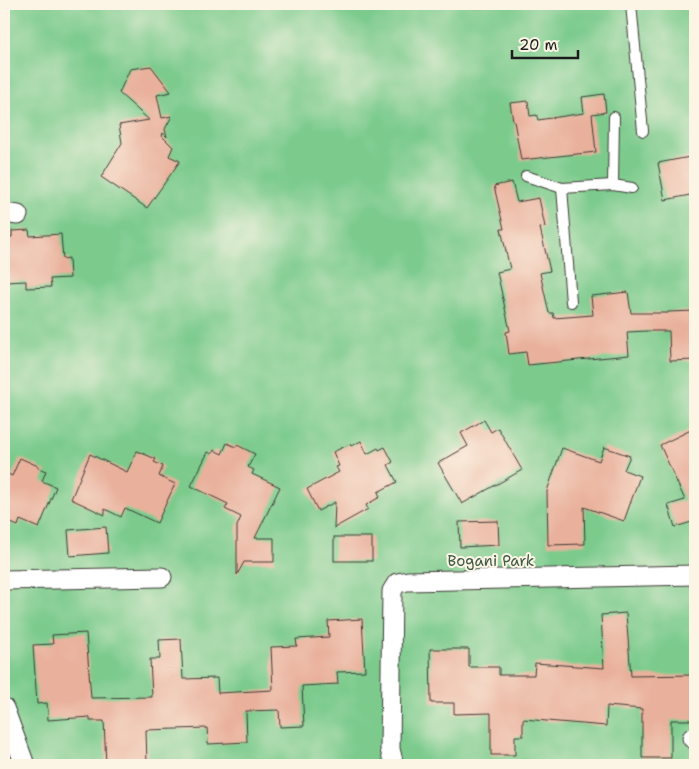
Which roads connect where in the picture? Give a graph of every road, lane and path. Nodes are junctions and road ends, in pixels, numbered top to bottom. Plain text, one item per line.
1 (631, 4) edge
2 (614, 117) dead end
3 (643, 131) dead end
4 (526, 176) dead end
5 (613, 185) junction
6 (562, 188) junction
7 (632, 188) dead end
8 (571, 302) dead end
9 (695, 575) edge
10 (162, 577) dead end
11 (4, 580) edge
12 (4, 708) edge
13 (25, 765) edge
14 (394, 765) edge

1 - 3 lane
2 - 5 lane
4 - 6 lane
5 - 6 lane
5 - 7 lane
6 - 8 lane
9 - 14 street
10 - 11 street
12 - 13 street

